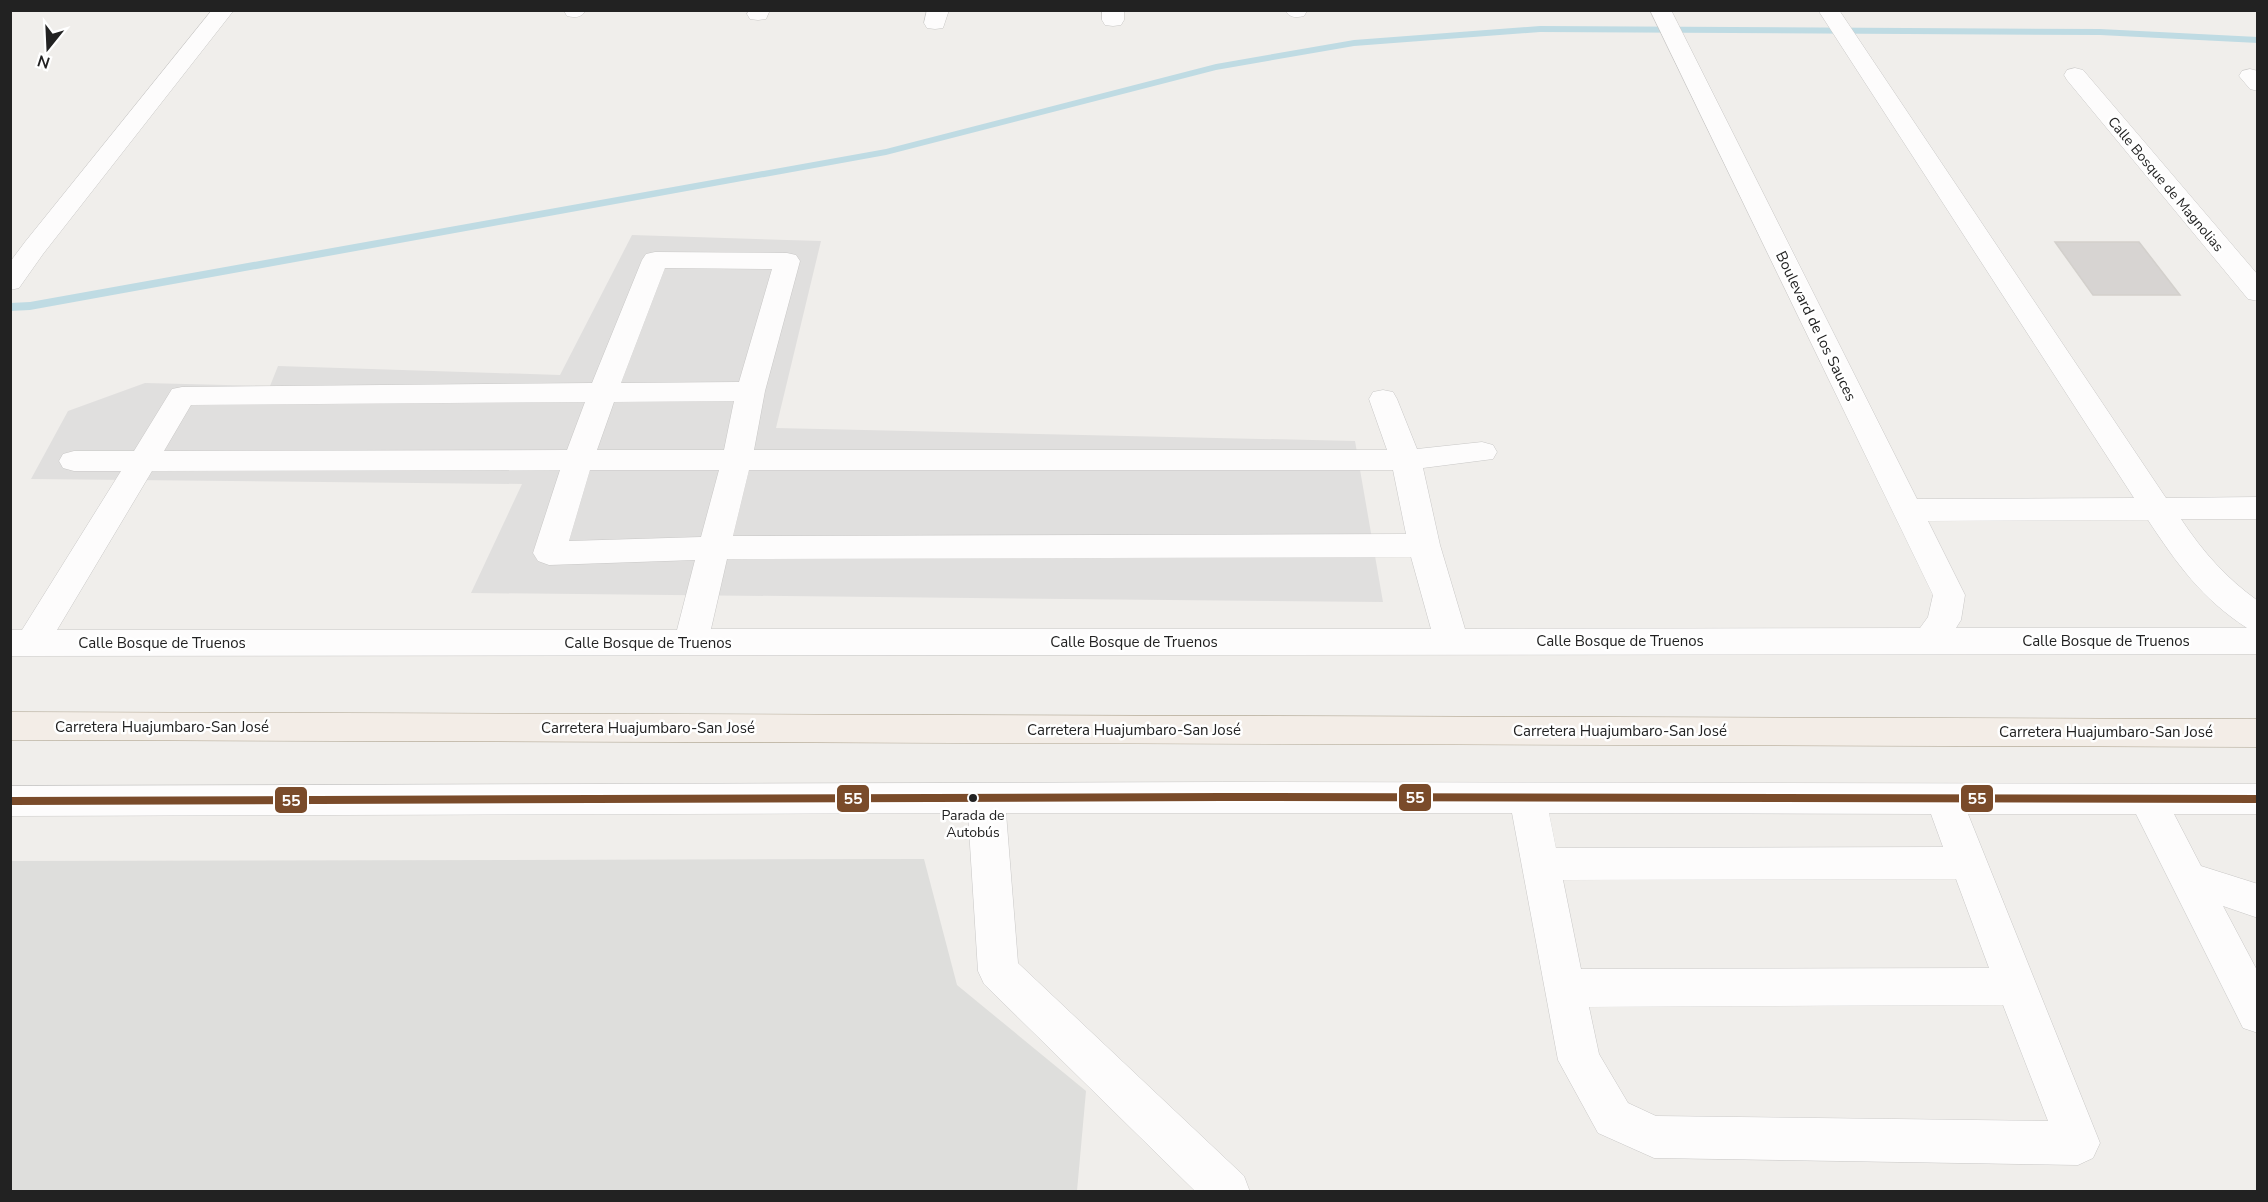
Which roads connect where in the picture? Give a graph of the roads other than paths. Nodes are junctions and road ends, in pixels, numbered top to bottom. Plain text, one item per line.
1 (224, 10) edge
2 (1661, 13) edge
3 (1829, 13) edge
4 (2075, 75) dead end
5 (10, 282) edge
6 (2258, 293) edge
7 (604, 391) junction
8 (751, 391) junction
9 (1383, 399) dead end
10 (1482, 452) dead end
11 (578, 460) junction
12 (1406, 460) junction
13 (74, 461) dead end
14 (143, 461) junction
15 (736, 462) junction
16 (2156, 508) junction
17 (2258, 508) edge
18 (1907, 510) junction
19 (1424, 545) junction
20 (714, 548) junction
21 (2258, 619) edge
22 (1929, 641) junction
23 (2258, 641) edge
24 (1452, 642) junction
25 (21, 643) edge
26 (691, 643) junction
27 (10, 726) edge
28 (2258, 733) edge
29 (1527, 797) junction
30 (986, 798) junction
31 (1943, 798) junction
32 (2147, 799) junction
33 (2258, 799) edge
34 (10, 801) edge
35 (1968, 863) junction
36 (1540, 864) junction
37 (2188, 878) junction
38 (2258, 901) edge
39 (2017, 986) junction
40 (1564, 988) junction
41 (2258, 1014) edge
42 (1228, 1191) edge

1 - 5 street
2 - 18 street, Boulevard de los Sauces
3 - 16 street
4 - 6 street, Calle Bosque de Magnolias
7 - 8 street
7 - 8 street
7 - 11 street
7 - 14 street
8 - 15 street
9 - 12 street
10 - 12 street
11 - 14 street
11 - 15 street
11 - 20 street
12 - 15 street
12 - 19 street
13 - 14 street
14 - 25 street
15 - 20 street
16 - 17 street
16 - 18 street
16 - 21 street
18 - 22 street, Boulevard de los Sauces
19 - 20 street
19 - 24 street
20 - 26 street
22 - 23 street, Calle Bosque de Truenos
22 - 24 street, Calle Bosque de Truenos
24 - 26 street, Calle Bosque de Truenos
25 - 26 street, Calle Bosque de Truenos
27 - 28 main road, Carretera Huajumbaro-San José
29 - 30 street
29 - 31 street
29 - 36 street
30 - 34 street
30 - 42 street
31 - 32 street
31 - 35 street
32 - 33 street
32 - 37 street
35 - 36 street
35 - 39 street
36 - 40 street
37 - 38 street
37 - 41 street
39 - 40 street
39 - 40 street

